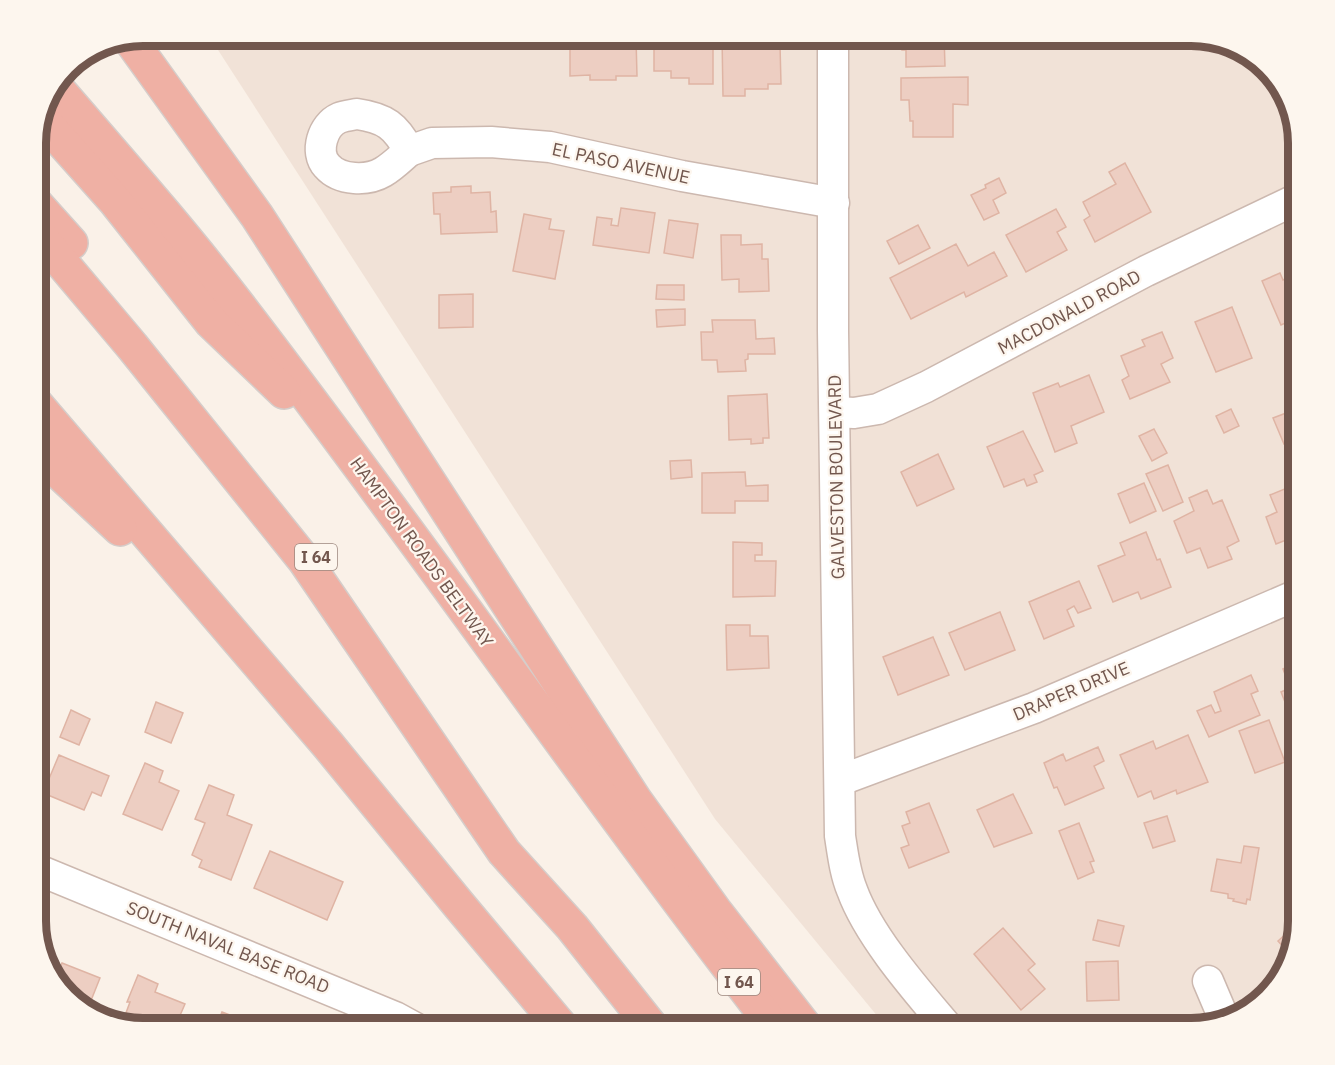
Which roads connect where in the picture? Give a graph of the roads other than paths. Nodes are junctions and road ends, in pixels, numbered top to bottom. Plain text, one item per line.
1 (833, 46) edge
2 (135, 47) edge
3 (61, 94) edge
4 (48, 126) edge
5 (409, 151) dead end
6 (834, 203) junction
7 (1288, 203) edge
8 (47, 216) edge
9 (47, 245) edge
10 (836, 412) junction
11 (47, 417) edge
12 (47, 461) edge
13 (360, 467) junction
14 (1288, 599) edge
15 (227, 628) junction
16 (840, 780) junction
17 (47, 873) edge
18 (572, 927) junction
19 (1208, 981) dead end
20 (1222, 1013) edge
21 (397, 1018) edge
22 (554, 1018) edge
23 (644, 1018) edge
24 (768, 1018) edge
25 (798, 1018) edge
26 (940, 1018) edge

1 - 6 street, GALVESTON BOULEVARD
2 - 25 highway
3 - 13 highway, HAMPTON ROADS BELTWAY / I 64
4 - 13 highway
5 - 6 street, EL PASO AVENUE
6 - 10 street, GALVESTON BOULEVARD
7 - 10 street, MACDONALD ROAD
8 - 18 highway, I 64
9 - 18 highway
10 - 16 street, GALVESTON BOULEVARD
11 - 15 highway
12 - 15 highway
13 - 24 highway, HAMPTON ROADS BELTWAY / I 64
14 - 16 street, DRAPER DRIVE
15 - 22 highway
16 - 26 street, GALVESTON BOULEVARD
17 - 21 street, SOUTH NAVAL BASE ROAD
18 - 23 highway
19 - 20 street

